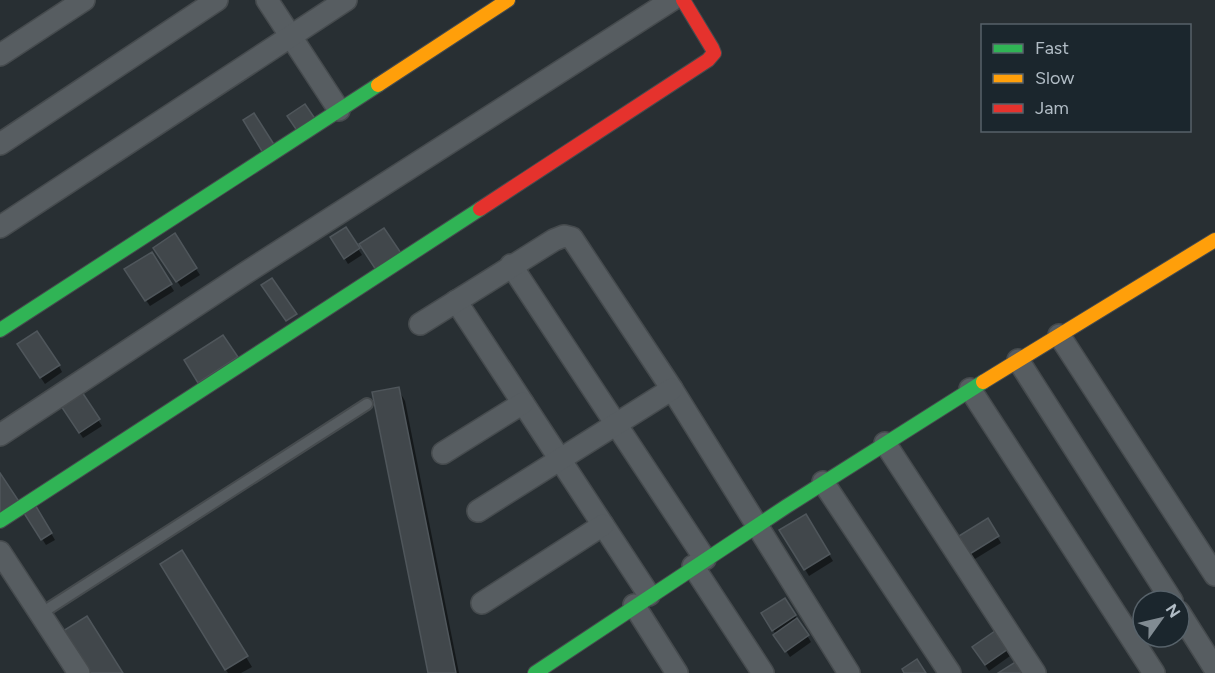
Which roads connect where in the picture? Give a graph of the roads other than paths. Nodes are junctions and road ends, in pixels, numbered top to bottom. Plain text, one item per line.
1 (84, 0) edge
2 (217, 0) edge
3 (267, 0) edge
4 (346, 0) edge
5 (508, 0) edge
6 (672, 0) edge
7 (683, 0) edge
8 (291, 36) junction
9 (0, 55) edge
10 (339, 110) junction
11 (0, 144) edge
12 (0, 227) edge
13 (1215, 240) edge
14 (511, 265) junction
15 (456, 301) junction
16 (420, 324) dead end
17 (0, 330) edge
18 (1059, 335) junction
19 (1018, 360) junction
20 (672, 389) junction
21 (970, 389) junction
22 (523, 403) junction
23 (367, 404) dead end
24 (616, 424) junction
25 (0, 435) edge
26 (885, 443) junction
27 (443, 453) dead end
28 (561, 460) junction
29 (823, 482) junction
30 (478, 511) dead end
31 (0, 521) edge
32 (603, 525) junction
33 (757, 526) junction
34 (0, 552) edge
35 (699, 562) junction
36 (1215, 575) edge
37 (1164, 589) edge
38 (642, 601) junction
39 (482, 603) dead end
40 (40, 614) junction
41 (1191, 631) edge
42 (563, 665) edge
43 (1215, 669) edge
44 (79, 673) edge
45 (535, 673) edge
46 (677, 673) edge
47 (763, 673) edge
48 (849, 673) edge
49 (950, 673) edge
50 (1035, 673) edge
51 (1154, 673) edge

1 - 9 street
2 - 11 street
3 - 8 street
4 - 8 street
5 - 10 street
6 - 25 street
7 - 31 street
8 - 10 street
8 - 12 street
10 - 17 street
13 - 18 street
14 - 15 street
14 - 20 street
14 - 24 street
15 - 16 street
15 - 22 street
18 - 19 street
18 - 36 street
19 - 21 street
19 - 37 street
20 - 24 street
20 - 33 street
21 - 26 street
21 - 51 street
22 - 27 street
22 - 28 street
23 - 40 lane
24 - 28 street
24 - 35 street
26 - 29 street
26 - 50 street
28 - 30 street
28 - 32 street
29 - 33 street
29 - 49 street
32 - 38 street
32 - 39 street
33 - 35 street
33 - 48 street
34 - 40 street
35 - 38 street
35 - 47 street
38 - 42 street
38 - 46 street
40 - 44 street
41 - 43 street
42 - 45 street

